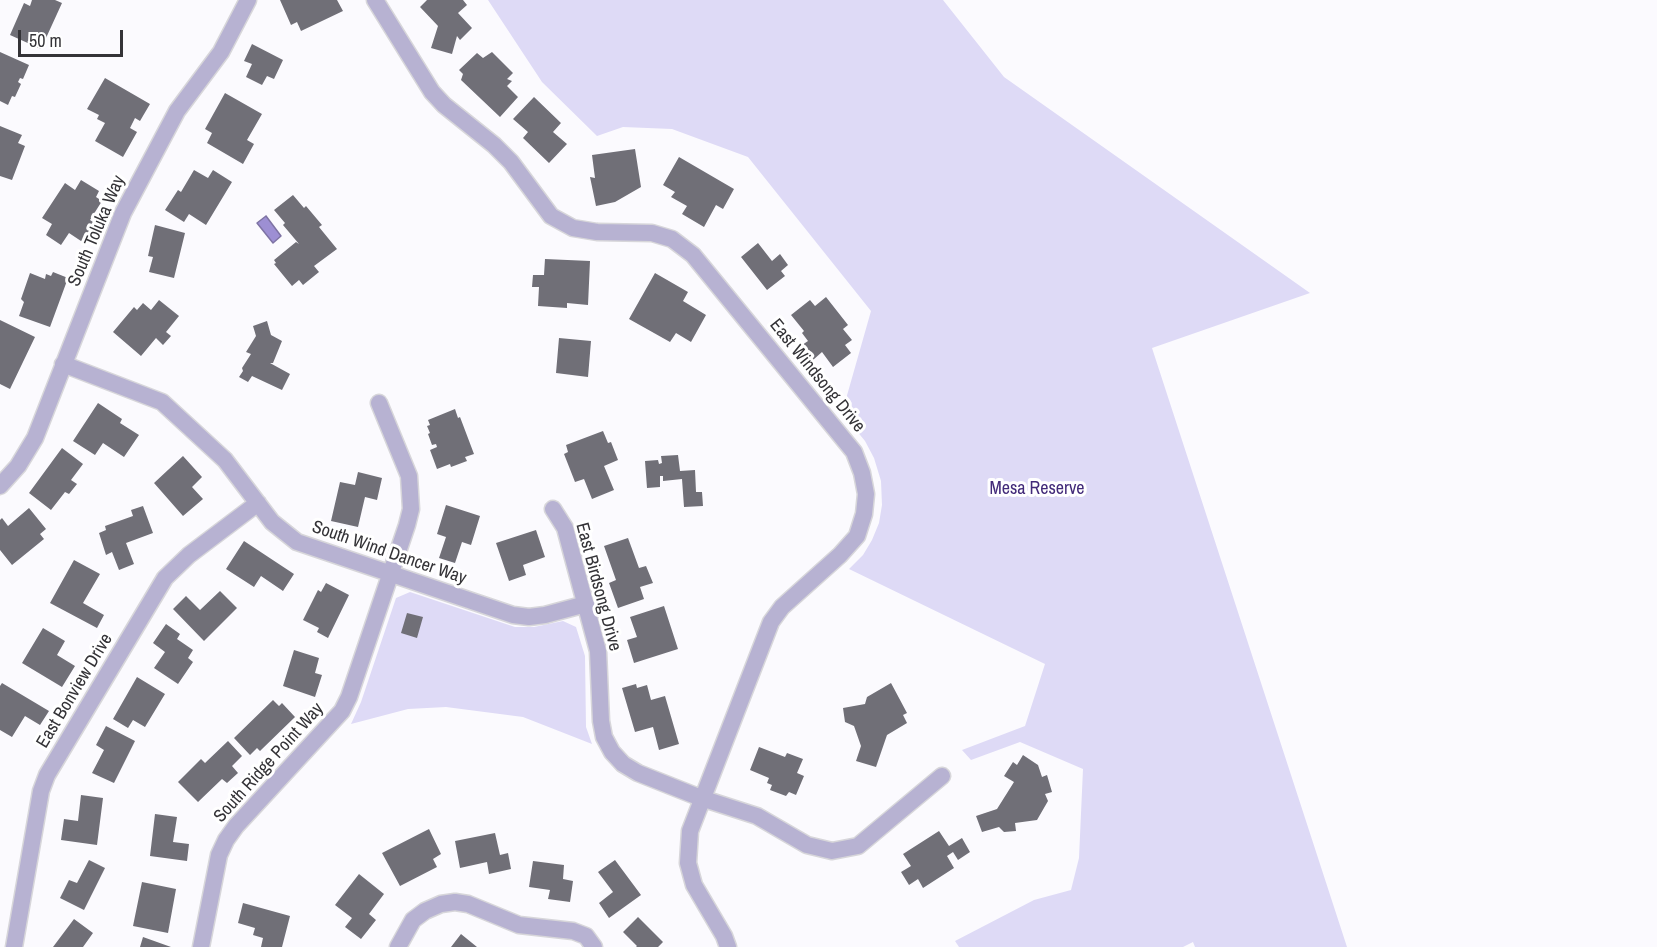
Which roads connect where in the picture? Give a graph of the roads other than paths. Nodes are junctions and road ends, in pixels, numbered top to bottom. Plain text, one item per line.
1 (248, 0) edge
2 (375, 0) edge
3 (63, 364) junction
4 (379, 404) dead end
5 (0, 486) edge
6 (258, 503) junction
7 (553, 509) dead end
8 (390, 574) junction
9 (586, 604) junction
10 (942, 776) dead end
11 (701, 798) junction
12 (593, 945) edge
13 (14, 947) edge
14 (201, 947) edge
15 (398, 947) edge
16 (728, 947) edge

1 - 3 street, South Toluka Way
2 - 11 street, East Windsong Drive
3 - 5 street, South Toluka Way
3 - 6 street, South Wind Dancer Way
4 - 8 street, South Ridge Point Way
6 - 8 street, South Wind Dancer Way
6 - 13 street, East Bonview Drive
7 - 9 street, East Birdsong Drive
8 - 9 street, South Wind Dancer Way
8 - 14 street, South Ridge Point Way
9 - 11 street, East Birdsong Drive
10 - 11 street, East Birdsong Drive
11 - 16 street, East Windsong Drive
12 - 15 street

